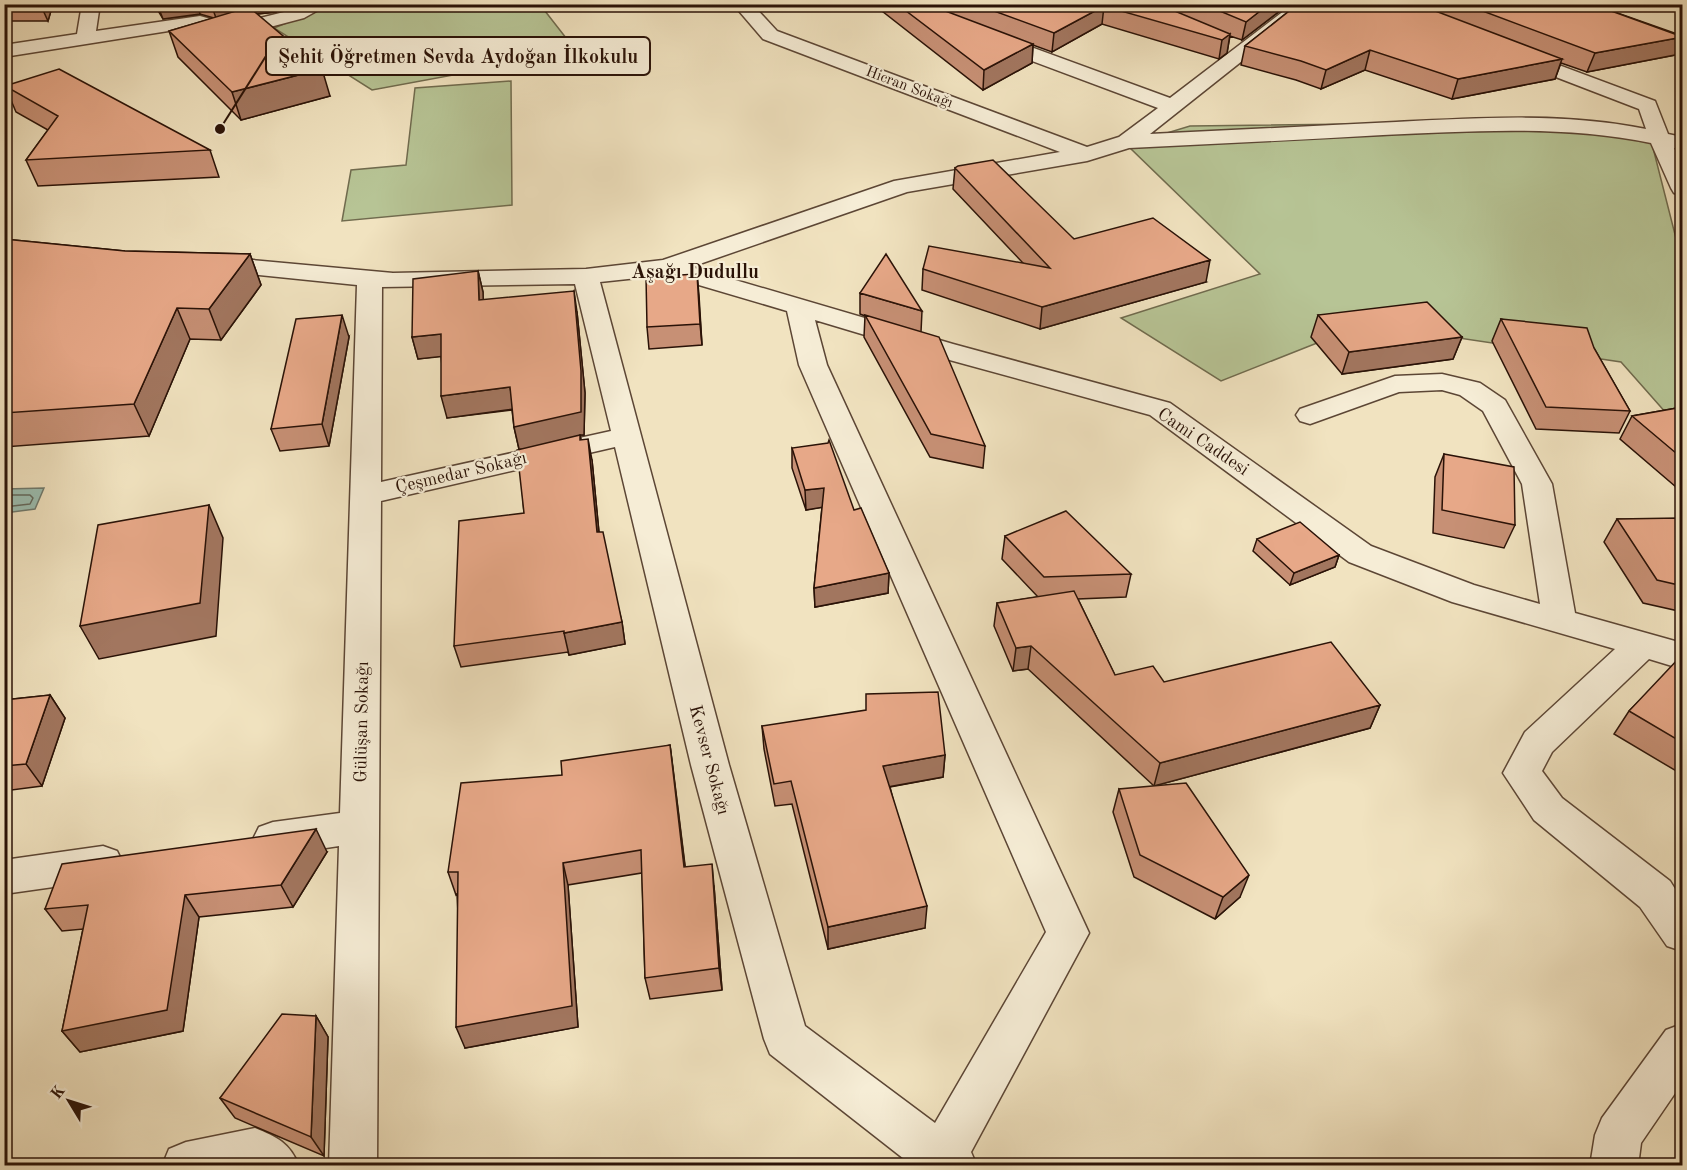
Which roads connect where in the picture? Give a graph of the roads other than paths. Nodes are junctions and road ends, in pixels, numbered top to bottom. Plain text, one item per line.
1 (91, 4) edge
2 (320, 4) edge
3 (742, 4) edge
4 (1305, 4) edge
5 (975, 33) edge
6 (85, 39) junction
7 (1495, 46) edge
8 (4, 51) edge
9 (1172, 106) junction
10 (1659, 138) junction
11 (1127, 142) junction
12 (1683, 143) edge
13 (1087, 154) junction
14 (1683, 188) edge
15 (182, 260) edge
16 (666, 267) junction
17 (586, 276) junction
18 (370, 279) junction
19 (799, 307) junction
20 (1310, 415) dead end
21 (626, 436) junction
22 (366, 495) junction
23 (1560, 622) junction
24 (1642, 645) junction
25 (1683, 656) edge
26 (360, 827) junction
27 (241, 844) edge
28 (135, 859) edge
29 (4, 877) edge
30 (1683, 933) edge
31 (1683, 1045) edge
32 (944, 1163) edge
33 (186, 1166) edge
34 (275, 1166) edge
35 (353, 1166) edge
36 (1614, 1166) edge

1 - 6 street
2 - 6 street
3 - 13 street, Hicran Sokağı
4 - 9 street
5 - 9 street
6 - 8 street
7 - 10 street
9 - 11 street
10 - 11 street
10 - 12 street
10 - 14 street
11 - 13 street
13 - 16 street
15 - 18 street
16 - 17 street
16 - 19 street, Cami Caddesi
17 - 18 street
17 - 21 street, Kevser Sokağı
18 - 22 street, Gülüşan Sokağı
19 - 23 street, Cami Caddesi
19 - 32 street
20 - 23 street
21 - 22 street, Çeşmedar Sokağı
21 - 32 street, Kevser Sokağı
22 - 26 street, Gülüşan Sokağı
23 - 24 street, Cami Caddesi
24 - 25 street, Cami Caddesi
24 - 30 street
26 - 27 street
26 - 35 street, Gülüşan Sokağı
28 - 29 street
31 - 36 street
33 - 34 street

